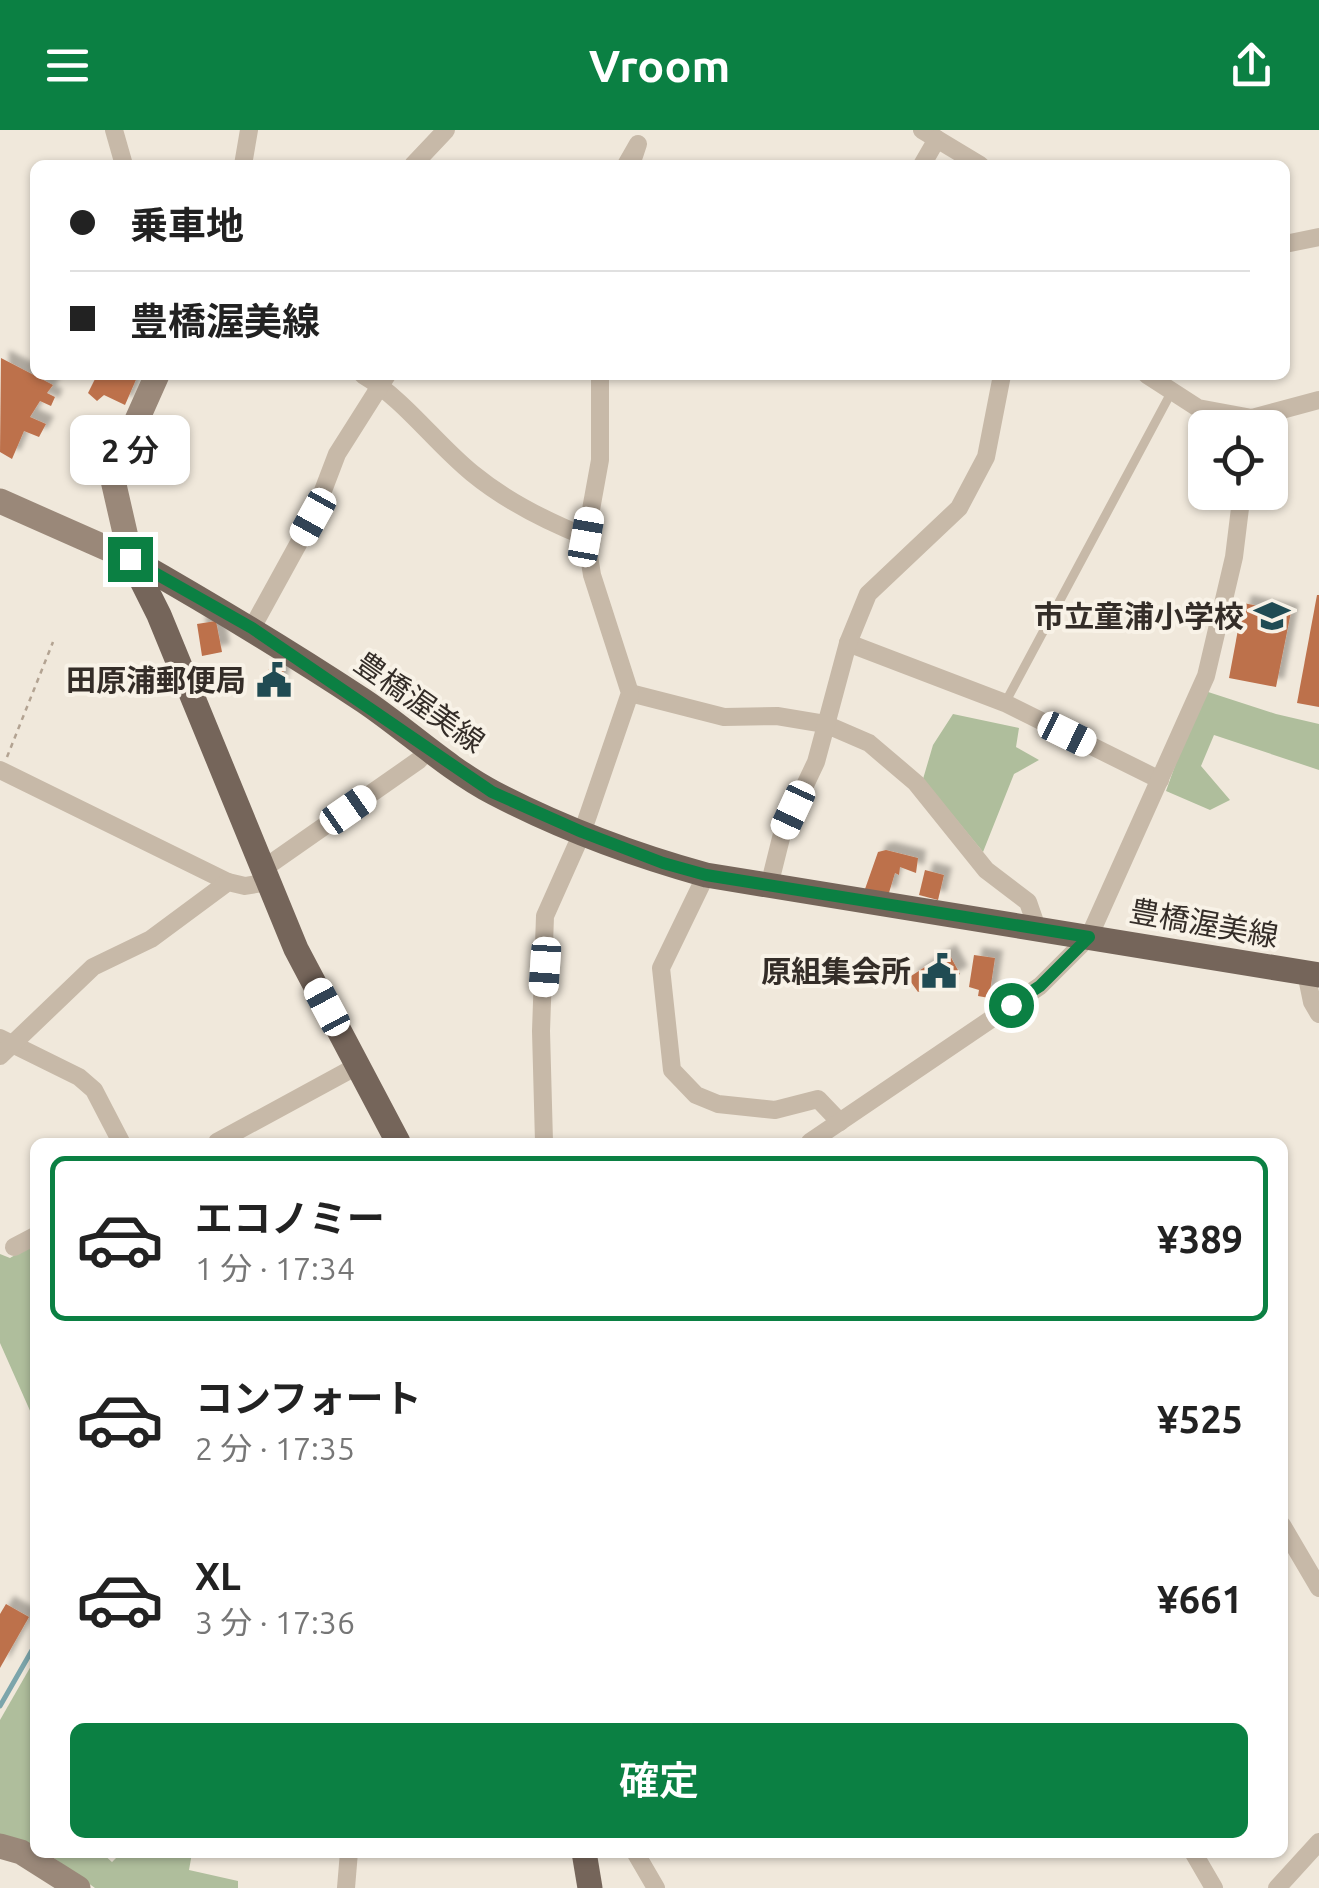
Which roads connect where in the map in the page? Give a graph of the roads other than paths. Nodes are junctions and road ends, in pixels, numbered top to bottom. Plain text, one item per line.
1 (114, 130) edge
2 (248, 130) edge
3 (446, 130) edge
4 (651, 130) edge
5 (929, 135) edge
6 (123, 160) edge
7 (244, 160) edge
8 (418, 160) edge
9 (633, 160) edge
10 (923, 160) edge
11 (972, 160) edge
12 (1319, 237) edge
13 (1290, 243) edge
14 (156, 380) edge
15 (600, 380) edge
16 (1001, 380) edge
17 (1155, 380) edge
18 (384, 381) edge
19 (1172, 391) junction
20 (1319, 400) edge
21 (1205, 410) edge
22 (1288, 411) edge
23 (0, 501) edge
24 (1240, 510) edge
25 (586, 537) junction
26 (130, 559) junction
27 (252, 628) junction
28 (848, 643) junction
29 (630, 692) junction
30 (1005, 704) junction
31 (826, 724) junction
32 (430, 748) junction
33 (0, 770) edge
34 (1160, 780) junction
35 (582, 832) junction
36 (265, 875) junction
37 (706, 875) junction
38 (228, 882) junction
39 (769, 886) junction
40 (1037, 928) junction
41 (1089, 937) junction
42 (1313, 974) edge
43 (1319, 1014) edge
44 (4, 1046) edge
45 (357, 1066) junction
46 (840, 1122) junction
47 (120, 1138) edge
48 (224, 1138) edge
49 (396, 1138) edge
50 (544, 1138) edge
51 (816, 1138) edge
52 (30, 1239) edge
53 (14, 1247) dead end
54 (1288, 1535) edge
55 (1319, 1588) edge
56 (1319, 1842) edge
57 (0, 1846) edge
58 (30, 1858) edge
59 (30, 1858) edge
60 (348, 1858) edge
61 (585, 1858) edge
62 (638, 1858) edge
63 (1196, 1858) edge
64 (78, 1888) edge
65 (346, 1888) edge
66 (590, 1888) edge
67 (656, 1888) edge
68 (1214, 1888) edge
69 (1277, 1888) edge

1 - 6 street
2 - 7 street
3 - 8 street
4 - 9 street
5 - 10 street
5 - 11 street
12 - 13 street
14 - 26 street
15 - 25 street
16 - 28 street
17 - 19 street
18 - 25 street
18 - 27 street
19 - 21 street
19 - 30 lane
20 - 22 street
23 - 26 street
24 - 34 street
25 - 29 street
26 - 27 main road, 豊橋渥美線
26 - 36 main road
27 - 32 main road, 豊橋渥美線
28 - 30 street
28 - 31 street
29 - 31 street
29 - 35 street
30 - 34 street
31 - 39 street
31 - 40 street
32 - 35 main road, 豊橋渥美線
32 - 36 street
33 - 38 street
34 - 41 street
35 - 37 main road, 豊橋渥美線
35 - 50 street
36 - 38 street
36 - 45 main road
37 - 39 main road, 豊橋渥美線
37 - 46 street
38 - 44 street
39 - 40 main road, 豊橋渥美線
40 - 41 main road, 豊橋渥美線
41 - 42 main road, 豊橋渥美線
41 - 46 street
42 - 43 street
44 - 47 street
45 - 48 street
45 - 49 main road
46 - 51 street
52 - 53 street
54 - 55 street
56 - 69 street
57 - 58 street
59 - 64 street
60 - 65 street
61 - 66 main road
62 - 67 street
63 - 68 street

